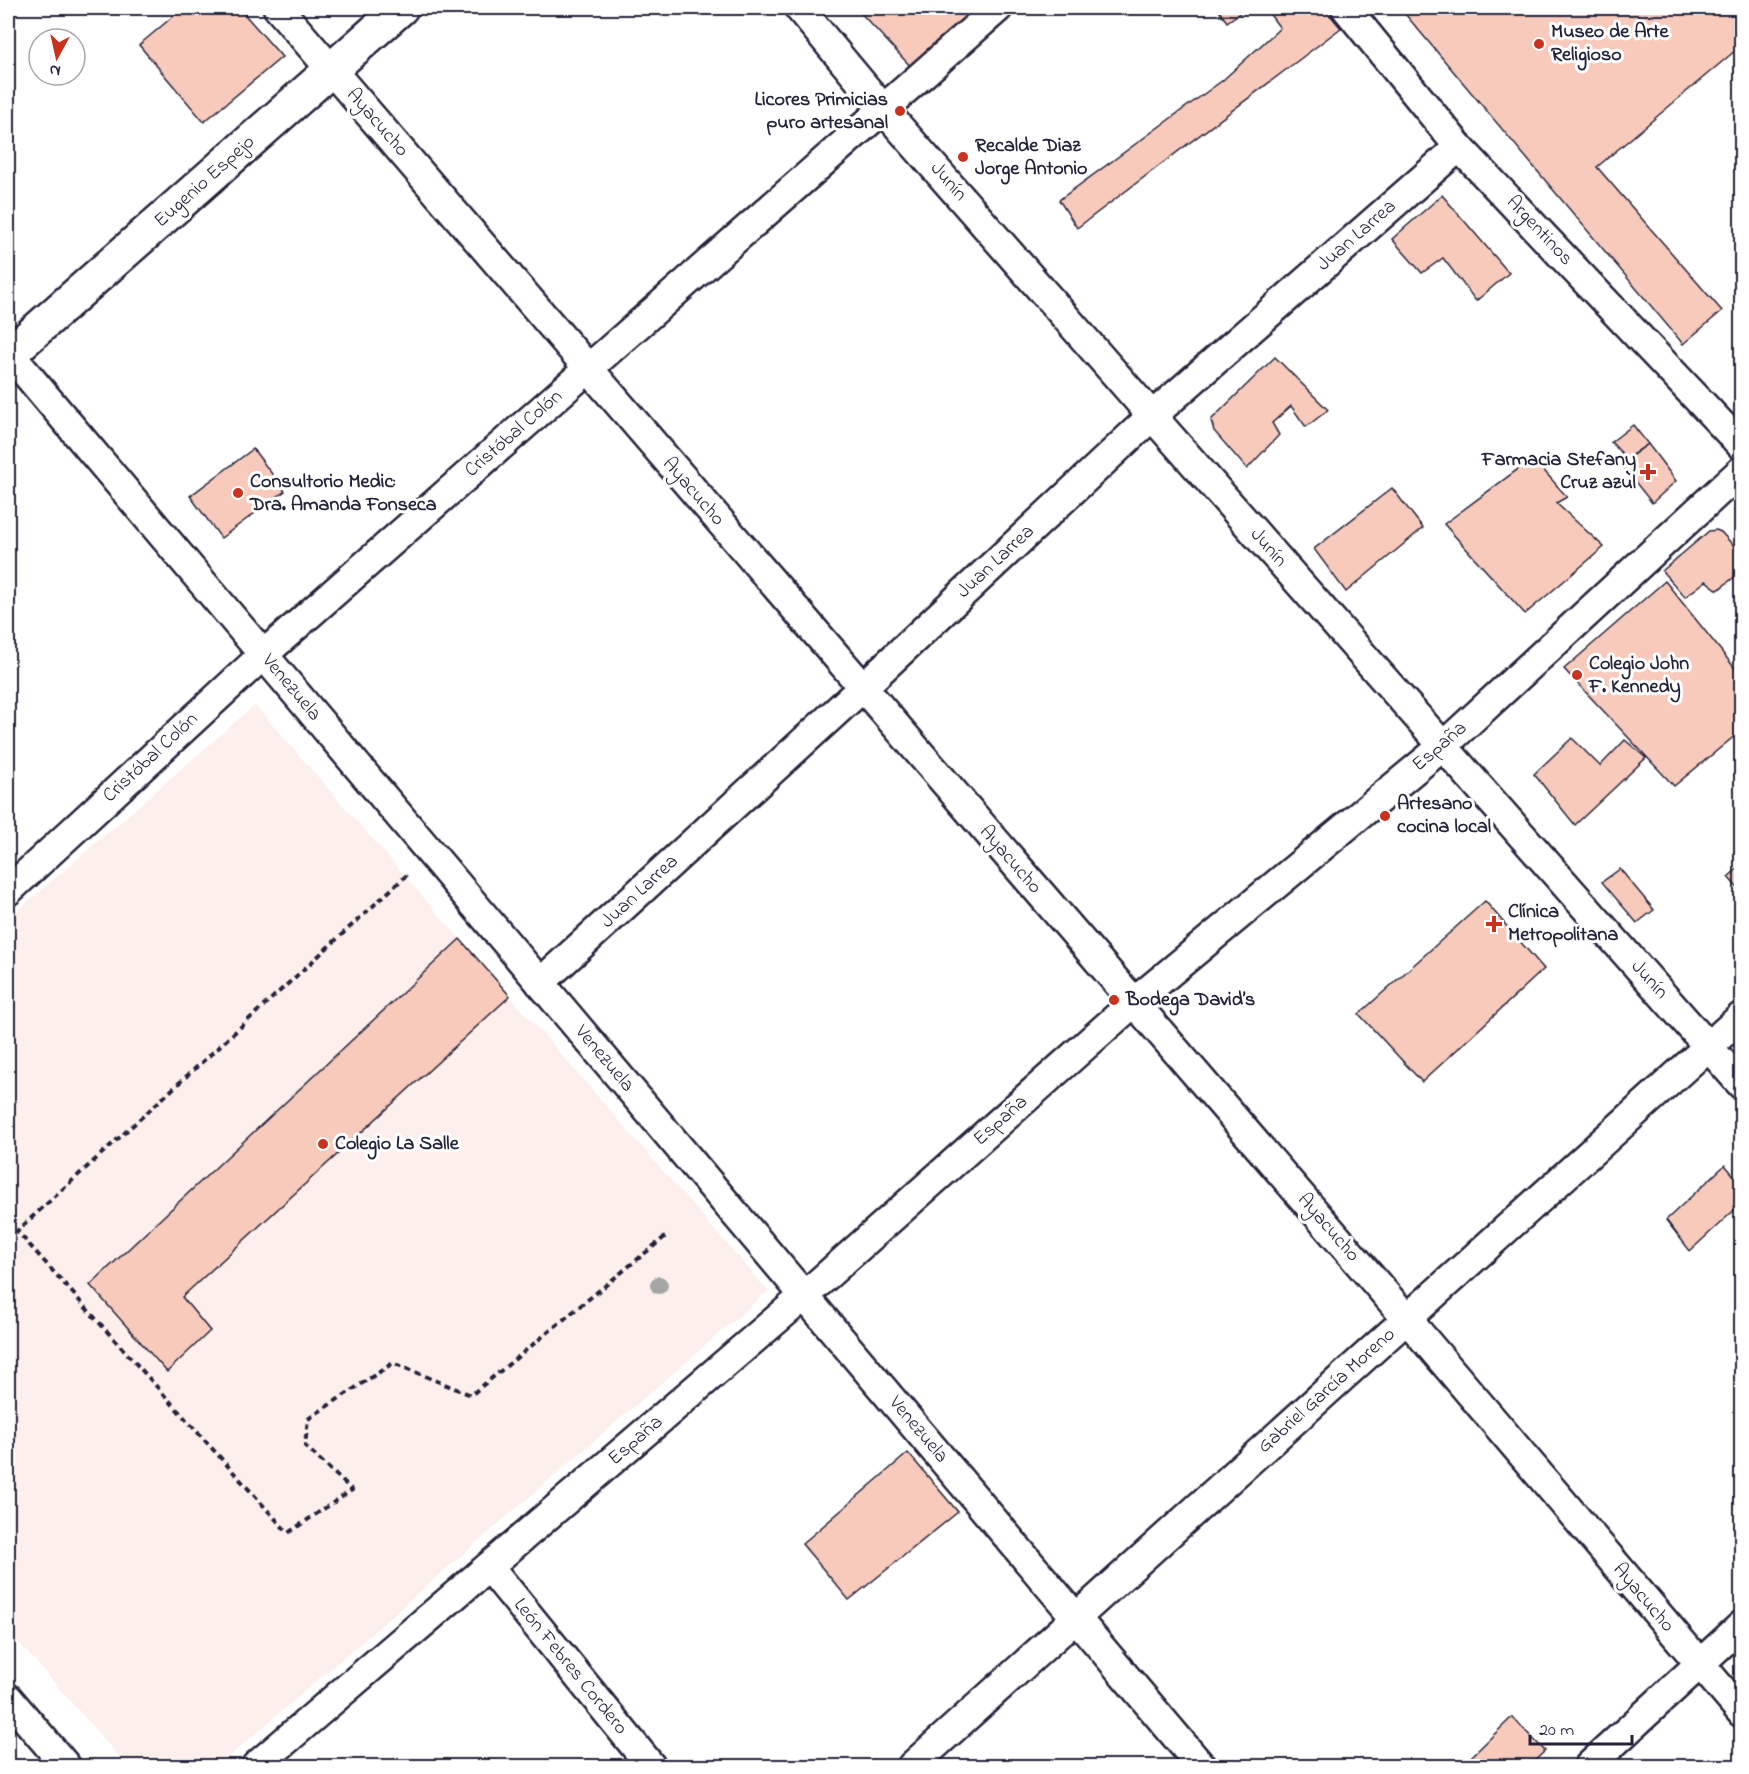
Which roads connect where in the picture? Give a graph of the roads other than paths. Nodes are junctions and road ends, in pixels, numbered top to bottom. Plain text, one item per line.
1 (278, 8) edge
2 (401, 8) edge
3 (798, 8) edge
4 (998, 8) edge
5 (1346, 8) edge
6 (331, 70) junction
7 (884, 110) junction
8 (1459, 147) junction
9 (8, 354) edge
10 (588, 369) junction
11 (1152, 416) junction
12 (1742, 446) edge
13 (1742, 470) edge
14 (263, 655) junction
15 (862, 688) junction
16 (1442, 747) junction
17 (8, 891) edge
18 (540, 983) junction
19 (1133, 1003) junction
20 (1742, 1016) edge
21 (1707, 1046) junction
22 (1742, 1085) edge
23 (804, 1296) junction
24 (1407, 1319) junction
25 (490, 1568) junction
26 (1077, 1617) junction
27 (1742, 1625) edge
28 (1700, 1664) junction
29 (8, 1698) edge
30 (1742, 1713) edge
31 (66, 1767) edge
32 (256, 1767) edge
33 (651, 1767) edge
34 (912, 1767) edge
35 (1202, 1767) edge
36 (1589, 1767) edge

1 - 6 street, Ayacucho
2 - 6 street, Eugenio Espejo
3 - 7 street, Junín
4 - 7 street, Cristóbal Colón
5 - 8 street, Argentinos
6 - 9 street, Eugenio Espejo
6 - 10 street, Ayacucho
7 - 10 street, Cristóbal Colón
7 - 11 street, Junín
8 - 11 street, Juan Larrea
8 - 12 street, Argentinos
9 - 14 street, Venezuela
10 - 14 street, Cristóbal Colón
10 - 15 street, Ayacucho
11 - 15 street, Juan Larrea
11 - 16 street, Junín
13 - 16 street, España
14 - 17 street, Cristóbal Colón
14 - 18 street, Venezuela
15 - 18 street, Juan Larrea
15 - 19 street, Ayacucho
16 - 19 street, España
16 - 21 street, Junín
18 - 23 street, Venezuela
19 - 23 street, España
19 - 24 street, Ayacucho
20 - 21 street, Gabriel García Moreno
21 - 22 street, Junín
21 - 24 street, Gabriel García Moreno
23 - 25 street, España
23 - 26 street, Venezuela
24 - 26 street, Gabriel García Moreno
24 - 28 street, Ayacucho
25 - 32 street, España
25 - 33 street, León Febres Cordero
26 - 34 street, Gabriel García Moreno
26 - 35 street, Venezuela
27 - 28 street
28 - 30 street, Ayacucho
28 - 36 street
29 - 31 street

